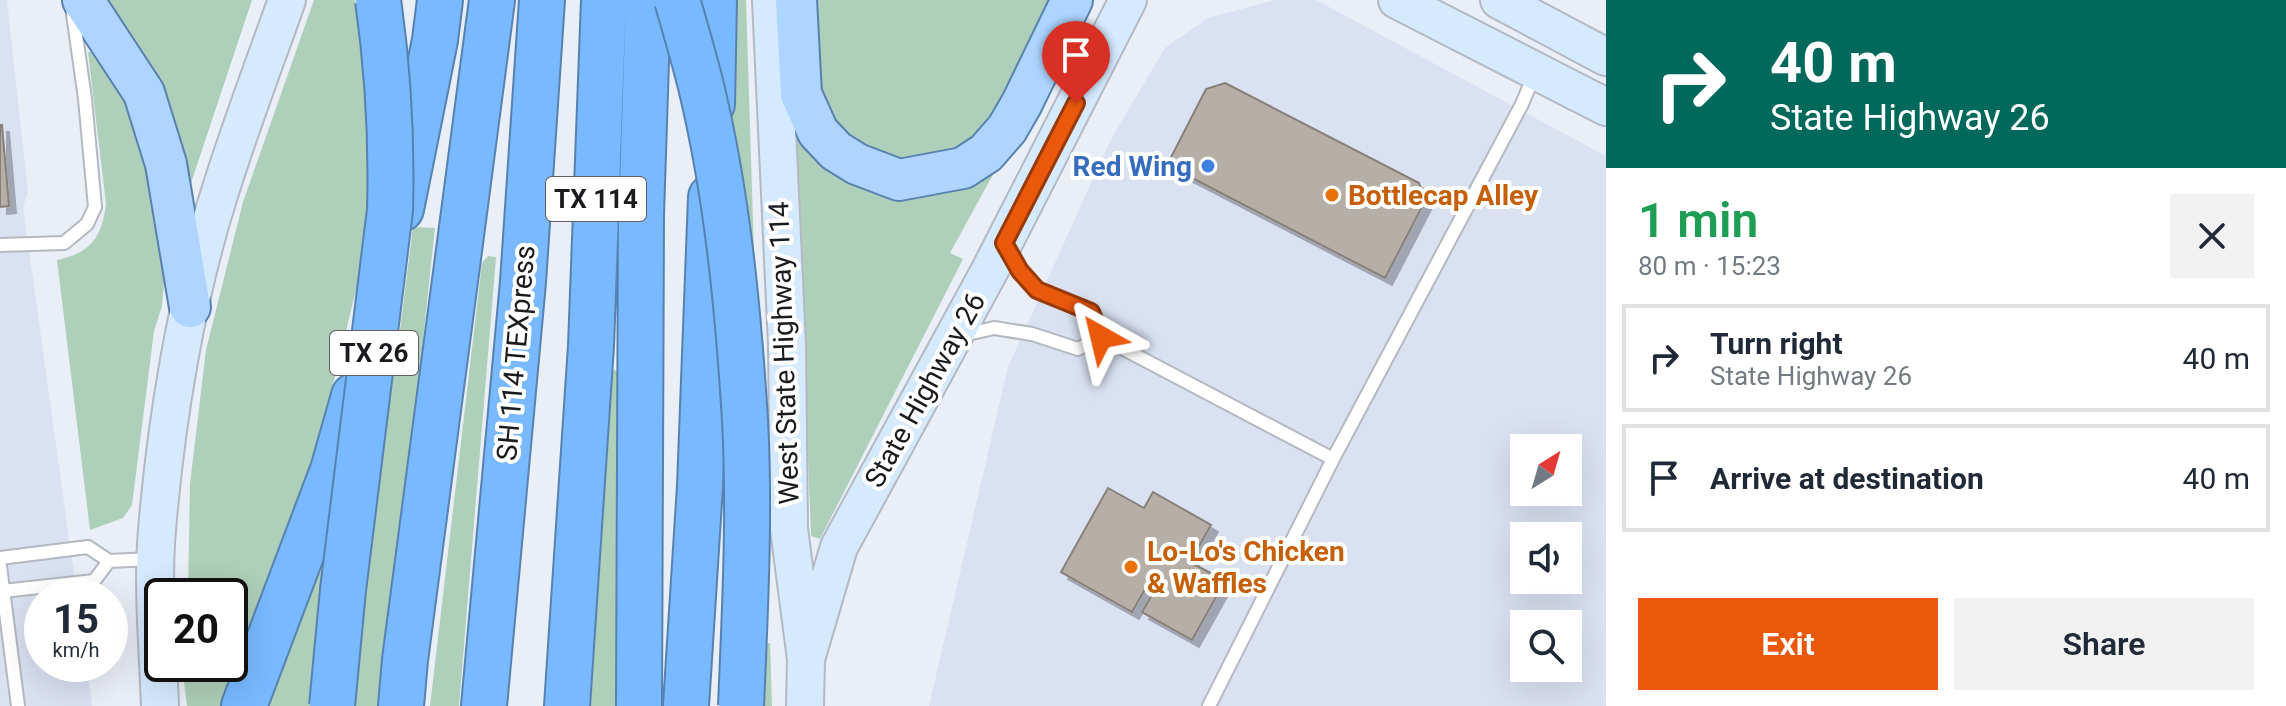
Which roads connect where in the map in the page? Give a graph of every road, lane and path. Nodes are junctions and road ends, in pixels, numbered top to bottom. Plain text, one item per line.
1 (71, 0) edge
2 (83, 0) edge
3 (287, 0) edge
4 (378, 0) edge
5 (440, 0) edge
6 (492, 0) edge
7 (542, 0) edge
8 (604, 0) edge
9 (648, 0) edge
10 (677, 0) edge
11 (714, 0) edge
12 (771, 0) edge
13 (796, 0) edge
14 (1072, 0) edge
15 (1397, 0) edge
16 (1499, 0) edge
17 (1128, 6) edge
18 (1606, 57) edge
19 (1536, 71) junction
20 (1606, 107) edge
21 (1004, 243) junction
22 (0, 245) edge
23 (190, 307) junction
24 (954, 337) junction
25 (1101, 337) junction
26 (587, 398) junction
27 (1333, 459) junction
28 (0, 558) edge
29 (156, 559) junction
30 (109, 561) junction
31 (0, 566) edge
32 (2, 585) edge
33 (806, 659) junction
34 (18, 706) edge
35 (160, 706) edge
36 (244, 706) edge
37 (332, 706) edge
38 (401, 706) edge
39 (484, 706) edge
40 (540, 706) edge
41 (567, 706) edge
42 (639, 706) edge
43 (686, 706) edge
44 (741, 706) edge
45 (805, 706) edge
46 (1209, 706) edge

1 - 22 lane
2 - 23 main road
3 - 23 main road
4 - 37 highway, TX 26, bridge
5 - 36 highway
6 - 38 highway
7 - 39 highway, SH 114 TEXpress
8 - 26 highway, TX 114
9 - 42 highway
10 - 44 highway, bridge
11 - 43 highway
12 - 33 main road, West State Highway 114
13 - 14 main road
15 - 19 main road
16 - 18 main road
17 - 21 main road, State Highway 26
19 - 20 main road
19 - 27 lane
21 - 24 main road, State Highway 26
21 - 25 lane
23 - 29 main road
24 - 25 lane
24 - 33 main road, State Highway 26
25 - 27 lane
26 - 40 highway, SH 114 TEXpress
26 - 41 highway, TX 114
27 - 46 lane
28 - 30 lane
29 - 30 lane
29 - 35 main road
30 - 32 lane
31 - 32 lane
32 - 34 lane
33 - 45 main road, West State Highway 114

